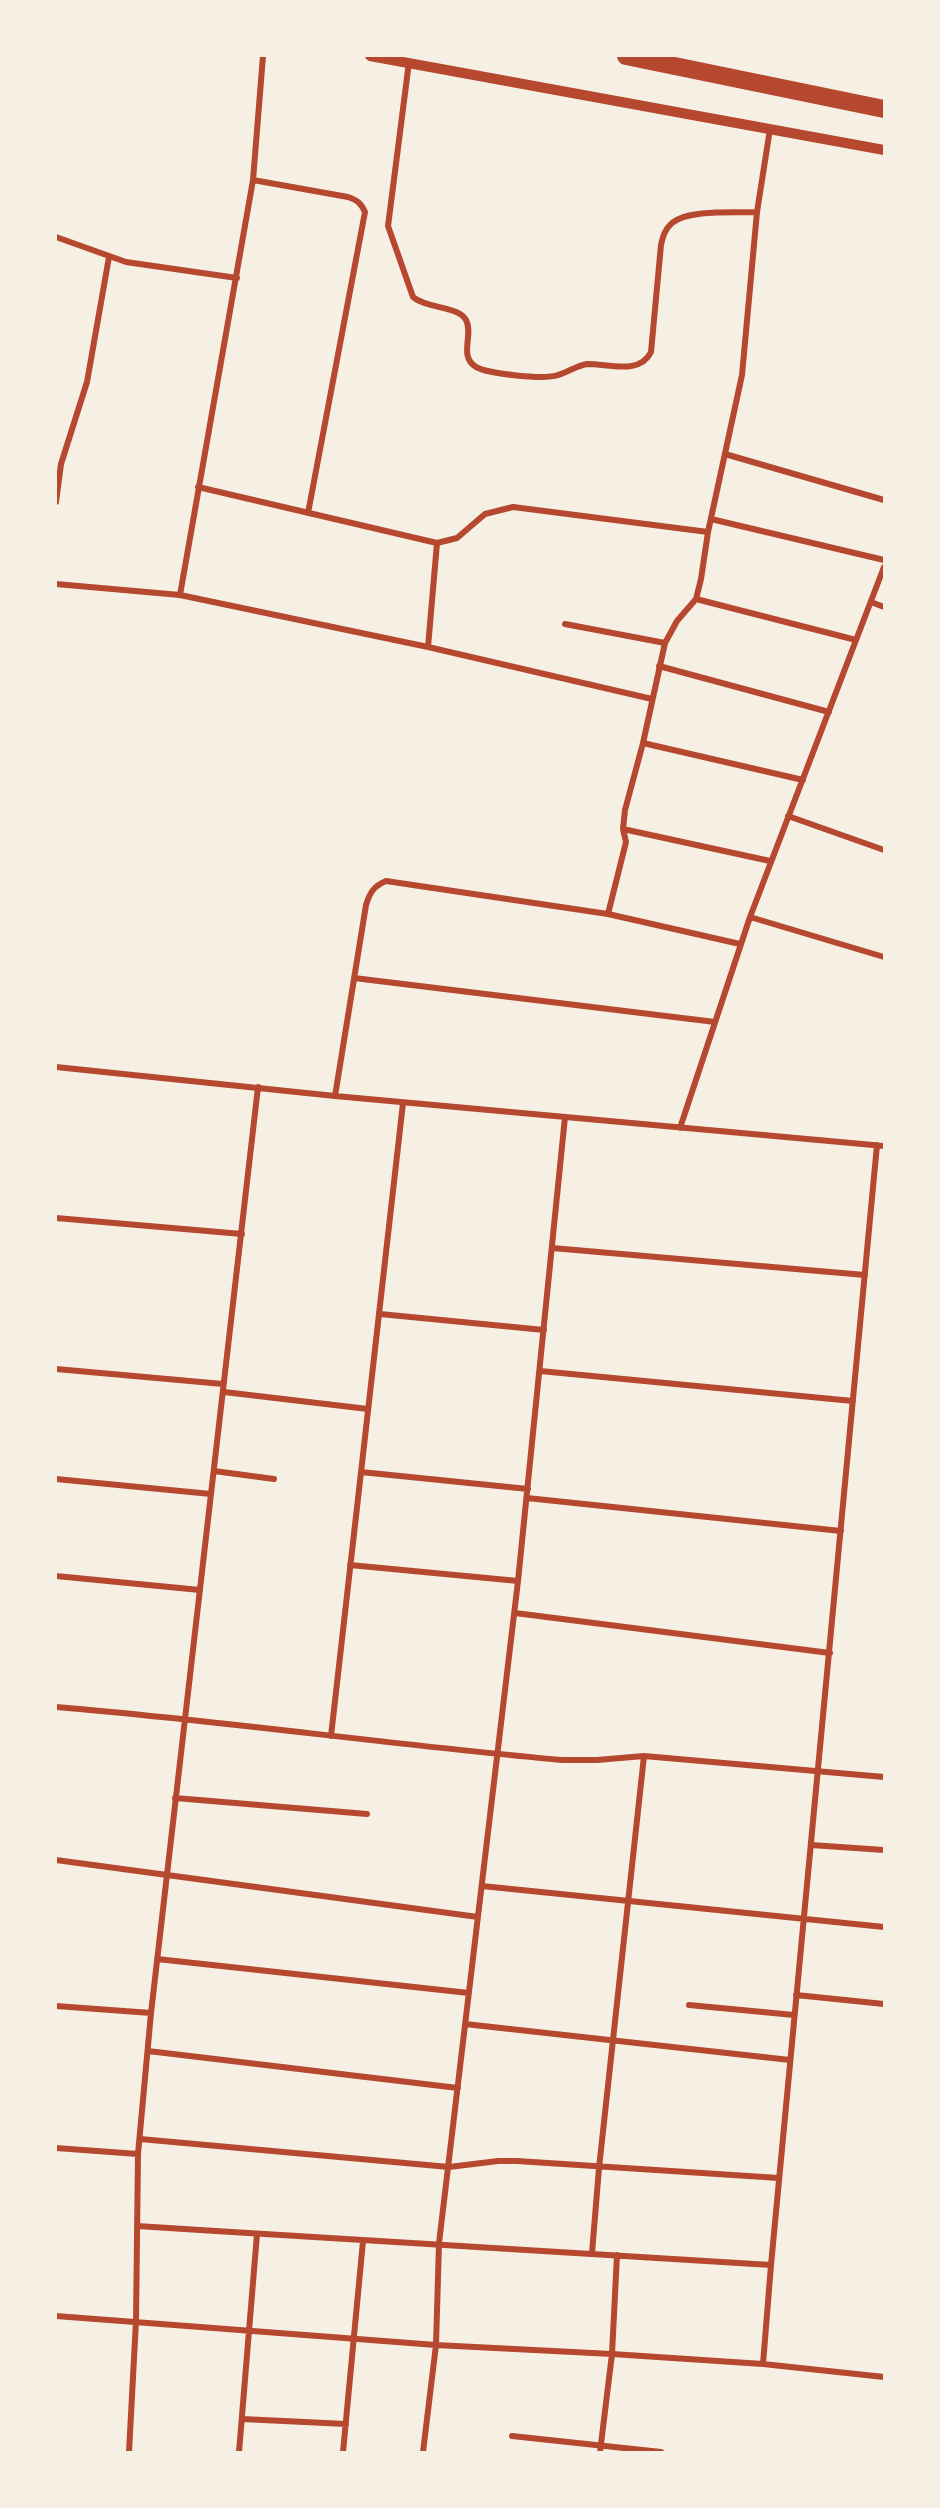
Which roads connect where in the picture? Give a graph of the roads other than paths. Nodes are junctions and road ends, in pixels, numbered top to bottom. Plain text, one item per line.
1 (263, 56) edge
2 (370, 56) edge
3 (626, 56) edge
4 (409, 63) junction
5 (885, 109) edge
6 (771, 128) junction
7 (885, 150) edge
8 (253, 180) junction
9 (757, 212) junction
10 (56, 237) edge
11 (109, 257) junction
12 (237, 278) junction
13 (725, 454) junction
14 (198, 487) junction
15 (885, 500) edge
16 (56, 502) edge
17 (308, 513) junction
18 (711, 519) junction
19 (708, 532) junction
20 (437, 543) junction
21 (885, 560) edge
22 (885, 567) edge
23 (56, 584) edge
24 (180, 595) junction
25 (696, 599) junction
26 (871, 602) junction
27 (885, 607) edge
28 (565, 624) dead end
29 (856, 640) junction
30 (665, 643) junction
31 (428, 647) junction
32 (659, 666) junction
33 (652, 699) junction
34 (829, 712) junction
35 (643, 743) junction
36 (803, 780) junction
37 (788, 816) junction
38 (623, 830) junction
39 (885, 850) edge
40 (771, 861) junction
41 (608, 914) junction
42 (750, 917) junction
43 (740, 944) junction
44 (885, 957) edge
45 (354, 978) junction
46 (715, 1022) junction
47 (56, 1067) edge
48 (258, 1087) junction
49 (335, 1096) junction
50 (404, 1103) junction
51 (565, 1117) junction
52 (680, 1128) junction
53 (881, 1145) edge
54 (56, 1218) edge
55 (242, 1234) junction
56 (552, 1248) junction
57 (865, 1275) junction
58 (380, 1314) junction
59 (544, 1330) junction
60 (56, 1370) edge
61 (540, 1371) junction
62 (223, 1384) junction
63 (224, 1392) junction
64 (854, 1401) junction
65 (368, 1409) junction
66 (214, 1471) junction
67 (361, 1472) junction
68 (56, 1479) edge
69 (274, 1479) dead end
70 (528, 1489) junction
71 (212, 1494) junction
72 (527, 1498) junction
73 (841, 1531) junction
74 (350, 1565) junction
75 (56, 1576) edge
76 (518, 1581) junction
77 (200, 1590) junction
78 (515, 1613) junction
79 (830, 1653) junction
80 (56, 1707) edge
81 (185, 1718) junction
82 (331, 1736) junction
83 (497, 1755) junction
84 (644, 1755) junction
85 (818, 1771) junction
86 (885, 1777) edge
87 (175, 1798) junction
88 (367, 1814) dead end
89 (811, 1845) junction
90 (885, 1850) edge
91 (56, 1860) edge
92 (166, 1876) junction
93 (482, 1886) junction
94 (628, 1901) junction
95 (478, 1917) junction
96 (803, 1920) junction
97 (885, 1927) edge
98 (157, 1959) junction
99 (469, 1993) junction
100 (796, 1995) junction
101 (885, 2004) edge
102 (689, 2005) dead end
103 (56, 2006) edge
104 (151, 2013) junction
105 (794, 2015) junction
106 (465, 2024) junction
107 (613, 2041) junction
108 (148, 2051) junction
109 (790, 2060) junction
110 (458, 2088) junction
111 (140, 2139) junction
112 (56, 2148) edge
113 (138, 2154) junction
114 (449, 2167) junction
115 (599, 2168) junction
116 (779, 2178) junction
117 (137, 2226) junction
118 (258, 2234) junction
119 (363, 2241) junction
120 (439, 2243) junction
121 (592, 2253) junction
122 (617, 2255) junction
123 (771, 2265) junction
124 (56, 2316) edge
125 (136, 2321) junction
126 (249, 2331) junction
127 (354, 2340) junction
128 (436, 2345) junction
129 (612, 2354) junction
130 (763, 2364) junction
131 (885, 2377) edge
132 (242, 2419) junction
133 (346, 2424) junction
134 (512, 2436) dead end
135 (600, 2449) edge
136 (129, 2452) edge
137 (239, 2452) edge
138 (343, 2452) edge
139 (423, 2452) edge
140 (661, 2452) edge

1 - 8 street
2 - 4 street
3 - 5 highway
4 - 6 street
4 - 9 street
6 - 7 street
6 - 9 street
8 - 12 street
8 - 17 street
9 - 13 street
10 - 11 street
11 - 12 street
11 - 16 street
12 - 14 street
13 - 15 street
13 - 18 street
14 - 17 street
14 - 24 street
17 - 20 street
18 - 19 street
18 - 21 street
19 - 20 street
19 - 25 street
20 - 31 street
22 - 26 street
23 - 24 street
24 - 31 street
25 - 29 street
25 - 30 street
26 - 27 street
26 - 29 street
28 - 30 street
29 - 34 street
30 - 32 street
31 - 33 street
32 - 33 street
32 - 34 street
33 - 35 street
34 - 36 street
35 - 36 street
35 - 38 street
36 - 37 street
37 - 39 street
37 - 40 street
38 - 40 street
38 - 41 street
40 - 42 street
41 - 43 street
41 - 45 street
42 - 43 street
42 - 44 street
43 - 46 street
45 - 46 street
45 - 49 street
46 - 52 street
47 - 48 street
48 - 49 street
48 - 55 street
49 - 50 street
50 - 51 street
50 - 58 street
51 - 52 street
51 - 56 street
52 - 53 street
53 - 57 street
54 - 55 street
55 - 62 street
56 - 57 street
56 - 59 street
57 - 64 street
58 - 59 street
58 - 65 street
59 - 61 street
60 - 62 street
61 - 64 street
61 - 70 street
62 - 63 street
63 - 65 street
63 - 66 street
64 - 73 street
65 - 67 street
66 - 69 street
66 - 71 street
67 - 70 street
67 - 74 street
68 - 71 street
70 - 72 street
71 - 77 street
72 - 73 street
72 - 76 street
73 - 79 street
74 - 76 street
74 - 82 street
75 - 77 street
76 - 78 street
77 - 81 street
78 - 79 street
78 - 83 street
79 - 85 street
80 - 81 street
81 - 82 street
81 - 87 street
82 - 83 street
83 - 84 street
83 - 93 street
84 - 85 street
84 - 94 street
85 - 86 street
85 - 89 street
87 - 88 street
87 - 92 street
89 - 90 street
89 - 96 street
91 - 92 street
92 - 95 street
92 - 98 street
93 - 94 street
93 - 95 street
94 - 96 street
94 - 107 street
95 - 99 street
96 - 97 street
96 - 100 street
98 - 99 street
98 - 104 street
99 - 106 street
100 - 101 street
100 - 105 street
102 - 105 street
103 - 104 street
104 - 108 street
105 - 109 street
106 - 107 street
106 - 110 street
107 - 109 street
107 - 115 street
108 - 110 street
108 - 111 street
109 - 116 street
110 - 114 street
111 - 113 street
111 - 114 street
112 - 113 street
113 - 117 street
114 - 115 street
114 - 120 street
115 - 116 street
115 - 121 street
116 - 123 street
117 - 118 street
117 - 125 street
118 - 119 street
118 - 126 street
119 - 120 street
119 - 127 street
120 - 121 street
120 - 128 street
121 - 122 street
122 - 123 street
122 - 129 street
123 - 130 street
124 - 125 street
125 - 126 street
125 - 136 street
126 - 127 street
126 - 132 street
127 - 128 street
127 - 133 street
128 - 129 street
128 - 139 street
129 - 130 street
129 - 135 street
130 - 131 street
132 - 133 street
132 - 137 street
133 - 138 street
134 - 135 street
135 - 140 street

